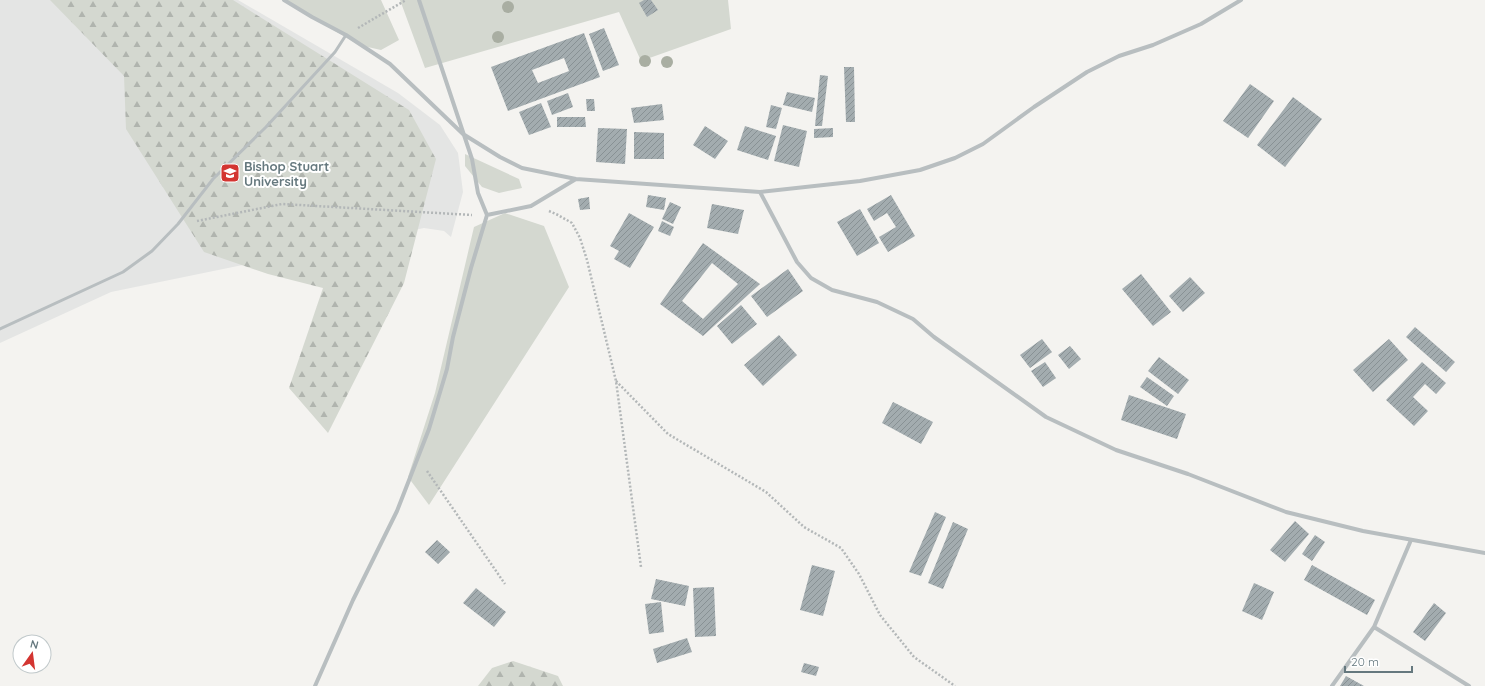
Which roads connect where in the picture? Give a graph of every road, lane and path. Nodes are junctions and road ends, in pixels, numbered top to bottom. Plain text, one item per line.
1 (284, 0) edge
2 (406, 0) edge
3 (419, 0) edge
4 (1242, 0) edge
5 (346, 35) junction
6 (463, 134) junction
7 (576, 179) junction
8 (760, 192) junction
9 (531, 206) junction
10 (487, 216) junction
11 (178, 224) junction
12 (0, 329) edge
13 (616, 381) junction
14 (418, 458) junction
15 (1412, 540) junction
16 (1485, 553) edge
17 (641, 567) dead end
18 (505, 584) dead end
19 (1374, 627) junction
20 (314, 686) edge
21 (955, 686) edge
22 (1332, 686) edge
23 (1469, 686) edge

1 - 5 street
2 - 5 path
3 - 6 street
4 - 8 street
5 - 6 street
5 - 11 lane
6 - 7 street
6 - 10 street
7 - 8 street
7 - 9 street
8 - 15 street
9 - 10 street
9 - 13 path
10 - 11 path
10 - 14 street
11 - 12 lane
13 - 17 path
13 - 21 path
14 - 18 path
14 - 20 street
15 - 16 street
15 - 19 street
19 - 22 street
19 - 23 street

